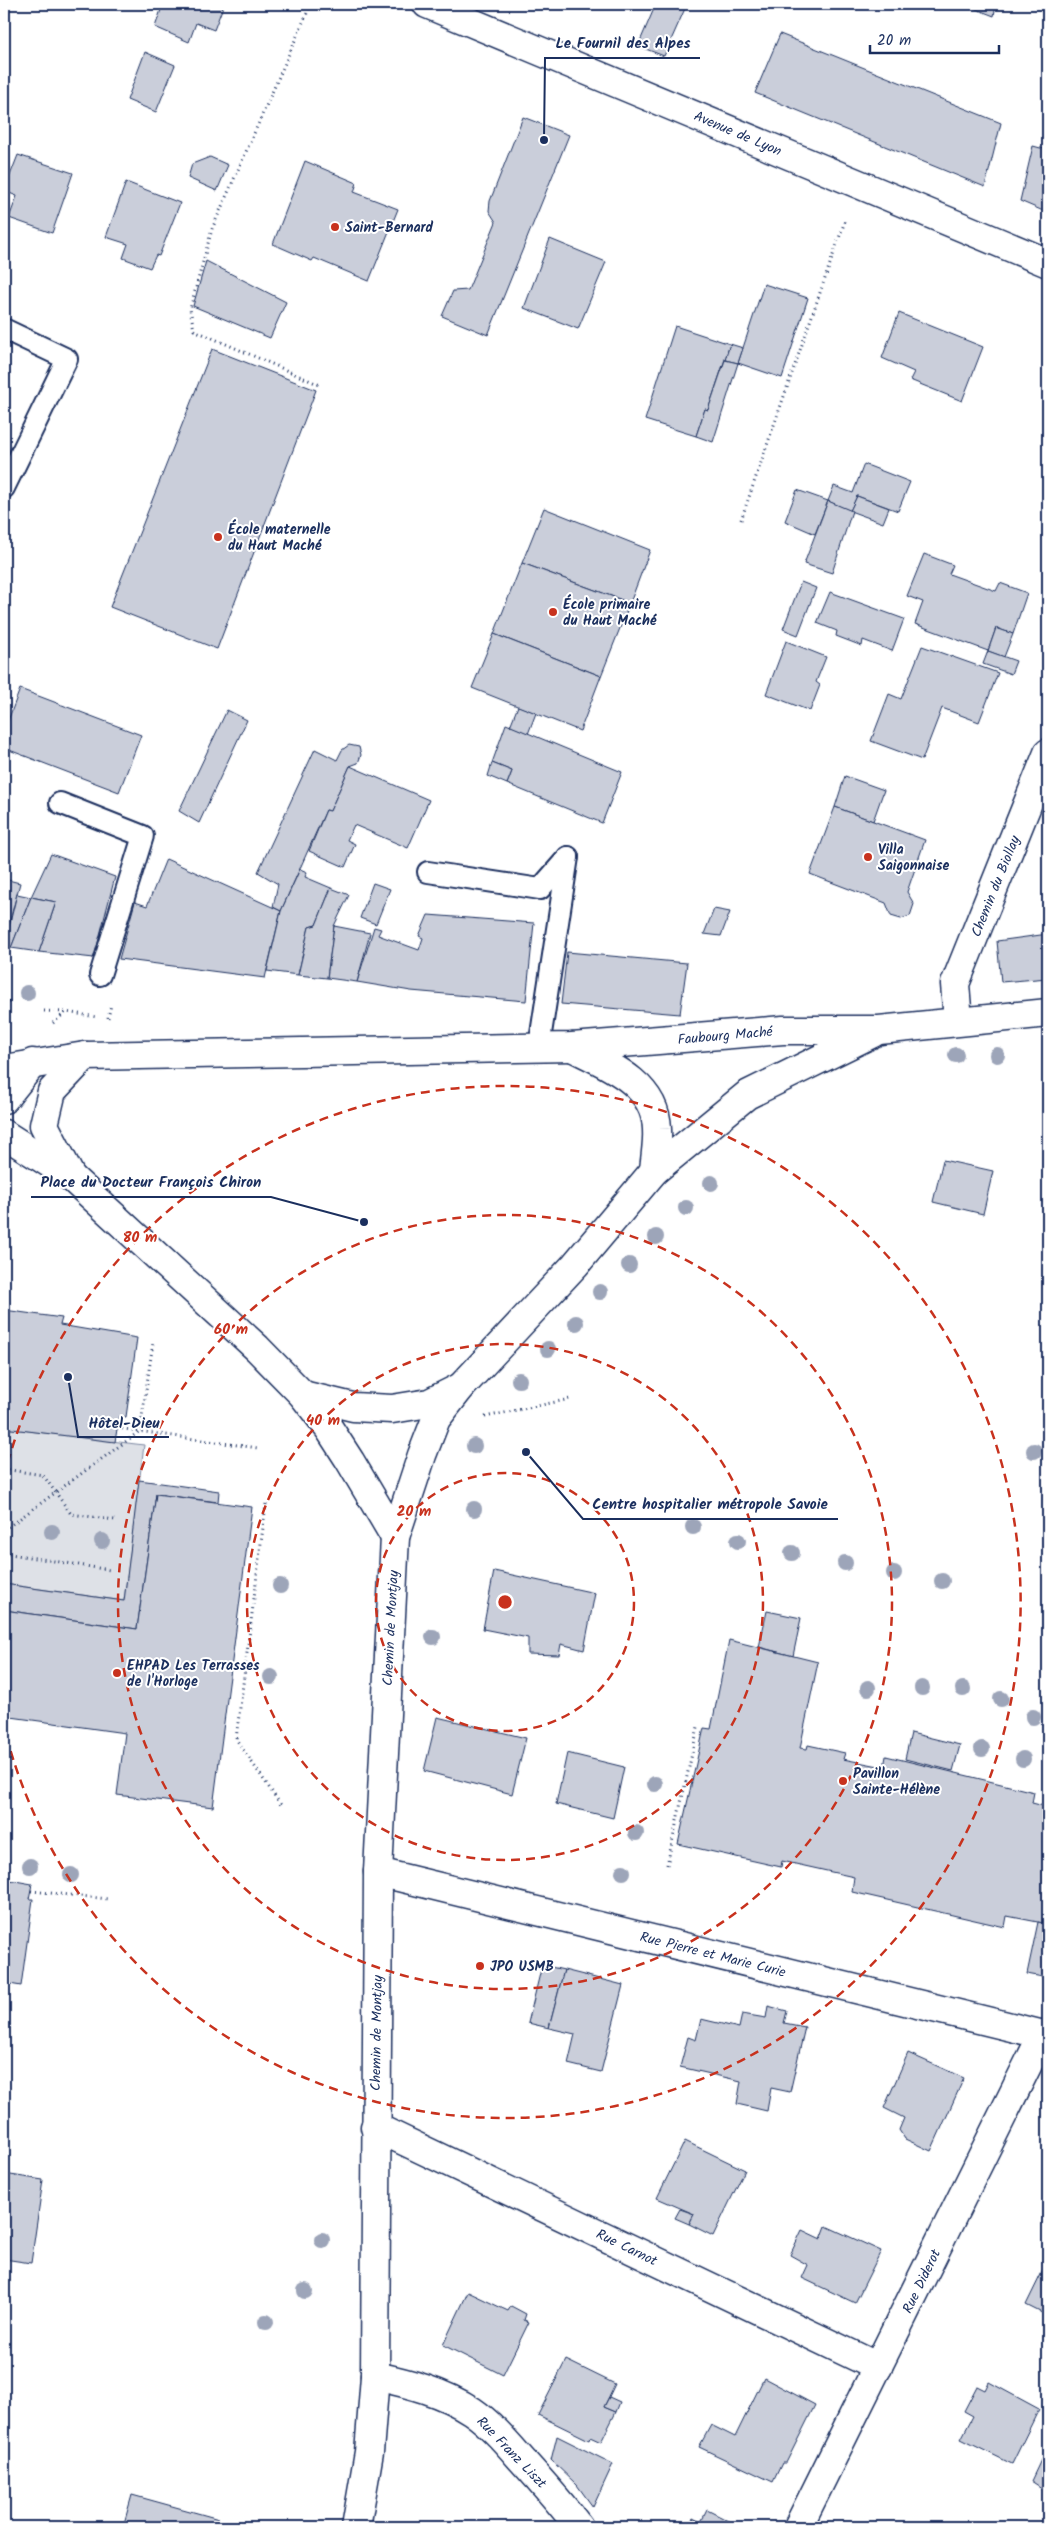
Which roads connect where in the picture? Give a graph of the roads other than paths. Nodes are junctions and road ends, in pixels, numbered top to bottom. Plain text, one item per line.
1 (428, 4) edge
2 (1048, 263) edge
3 (4, 330) edge
4 (4, 488) edge
5 (1048, 753) edge
6 (60, 803) dead end
7 (428, 872) dead end
8 (100, 975) dead end
9 (1048, 1013) edge
10 (958, 1021) junction
11 (879, 1030) junction
12 (538, 1047) junction
13 (572, 1047) junction
14 (85, 1056) junction
15 (33, 1063) junction
16 (4, 1068) edge
17 (4, 1099) edge
18 (4, 1134) edge
19 (654, 1172) junction
20 (71, 1176) junction
21 (461, 1387) junction
22 (303, 1395) junction
23 (394, 1537) junction
24 (378, 1872) junction
25 (1046, 2035) edge
26 (375, 2127) junction
27 (878, 2367) junction
28 (375, 2376) junction
29 (356, 2527) edge
30 (579, 2527) edge
31 (798, 2527) edge

1 - 2 street, Avenue de Lyon
3 - 4 lane
5 - 10 street, Chemin du Biollay
6 - 8 lane
7 - 12 lane
9 - 10 street, Faubourg Maché
10 - 11 street, Faubourg Maché
11 - 13 street, Faubourg Maché
11 - 19 street, Faubourg Maché
12 - 13 street, Faubourg Maché
12 - 14 street, Faubourg Maché
13 - 19 street
14 - 15 street, Faubourg Maché
14 - 20 street
15 - 16 street
15 - 17 street
18 - 20 street
19 - 21 street, Faubourg Maché
20 - 22 street
21 - 22 street
21 - 23 street, Chemin de Montjay
22 - 23 street
23 - 24 street, Chemin de Montjay
24 - 25 street, Rue Pierre et Marie Curie
24 - 26 street, Chemin de Montjay
25 - 27 street, Rue Diderot
26 - 27 street, Rue Carnot
26 - 28 street, Chemin de Montjay
27 - 31 street, Rue Diderot
28 - 29 street, Chemin de Montjay
28 - 30 street, Rue Franz Liszt

